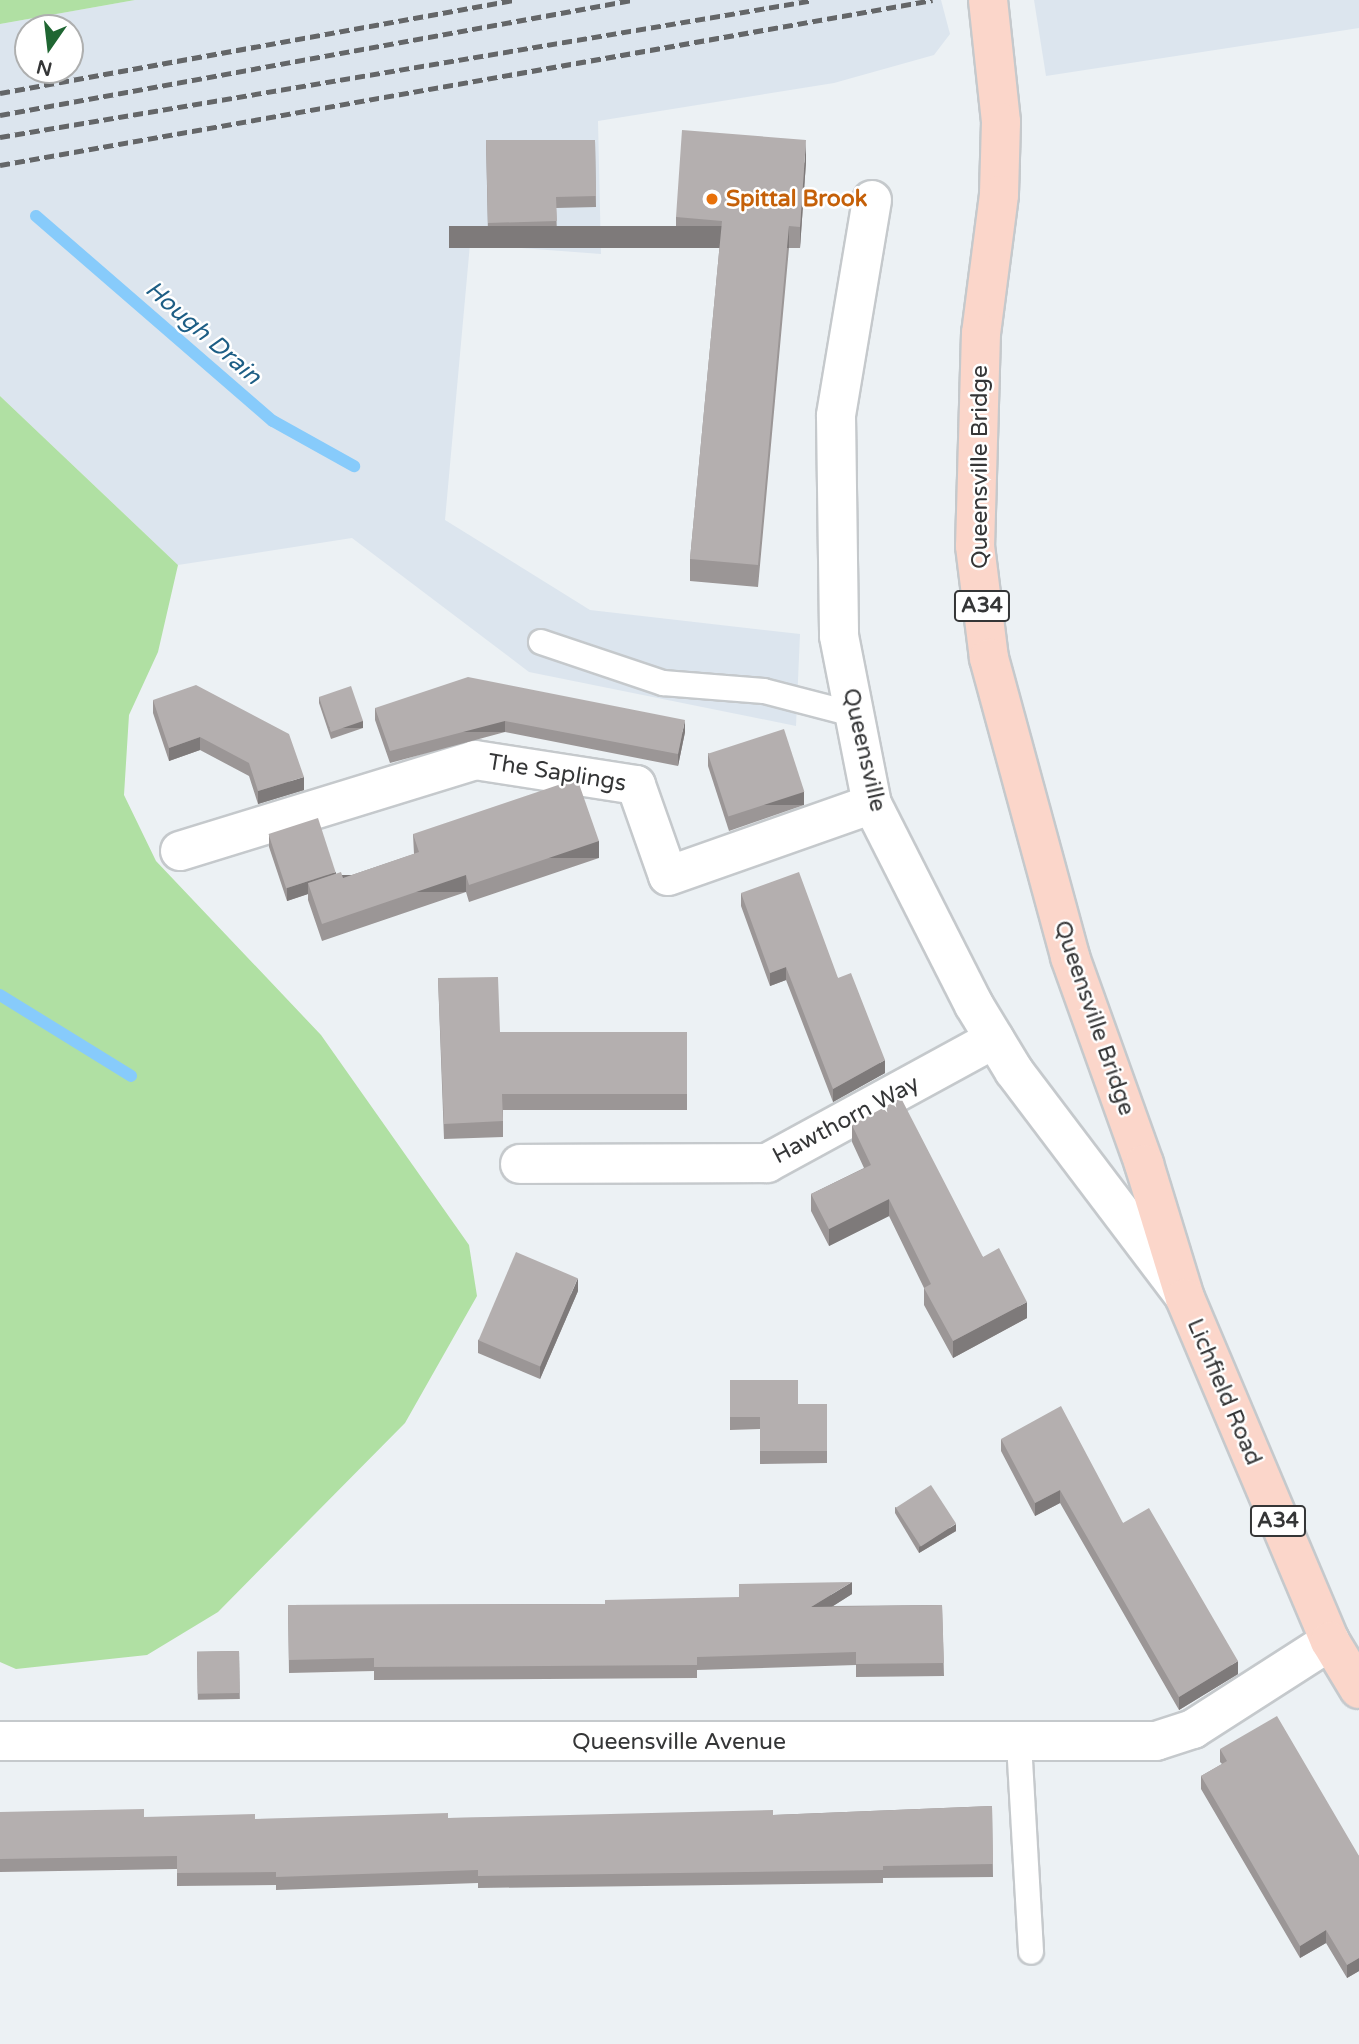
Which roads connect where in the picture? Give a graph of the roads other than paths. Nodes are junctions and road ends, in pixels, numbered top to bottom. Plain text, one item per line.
1 (991, 13) edge
2 (872, 200) dead end
3 (541, 642) dead end
4 (853, 714) junction
5 (872, 804) junction
6 (180, 851) dead end
7 (994, 1039) junction
8 (520, 1164) dead end
9 (1144, 1164) joint
10 (1185, 1298) junction
11 (1330, 1641) junction
12 (1359, 1689) edge
13 (0, 1741) edge
14 (1019, 1743) junction
15 (1031, 1952) dead end

1 - 9 highway, Queensville Bridge / A34
2 - 4 street, Queensville
3 - 4 lane
4 - 5 street, Queensville
5 - 6 street, The Saplings
5 - 7 street, Queensville
7 - 8 street, Hawthorn Way
7 - 10 street, Queensville
9 - 10 highway, Lichfield Road / A34
10 - 11 highway, Lichfield Road / A34
11 - 12 highway, Lichfield Road / A34
11 - 14 street, Queensville Avenue
13 - 14 street, Queensville Avenue
14 - 15 lane

